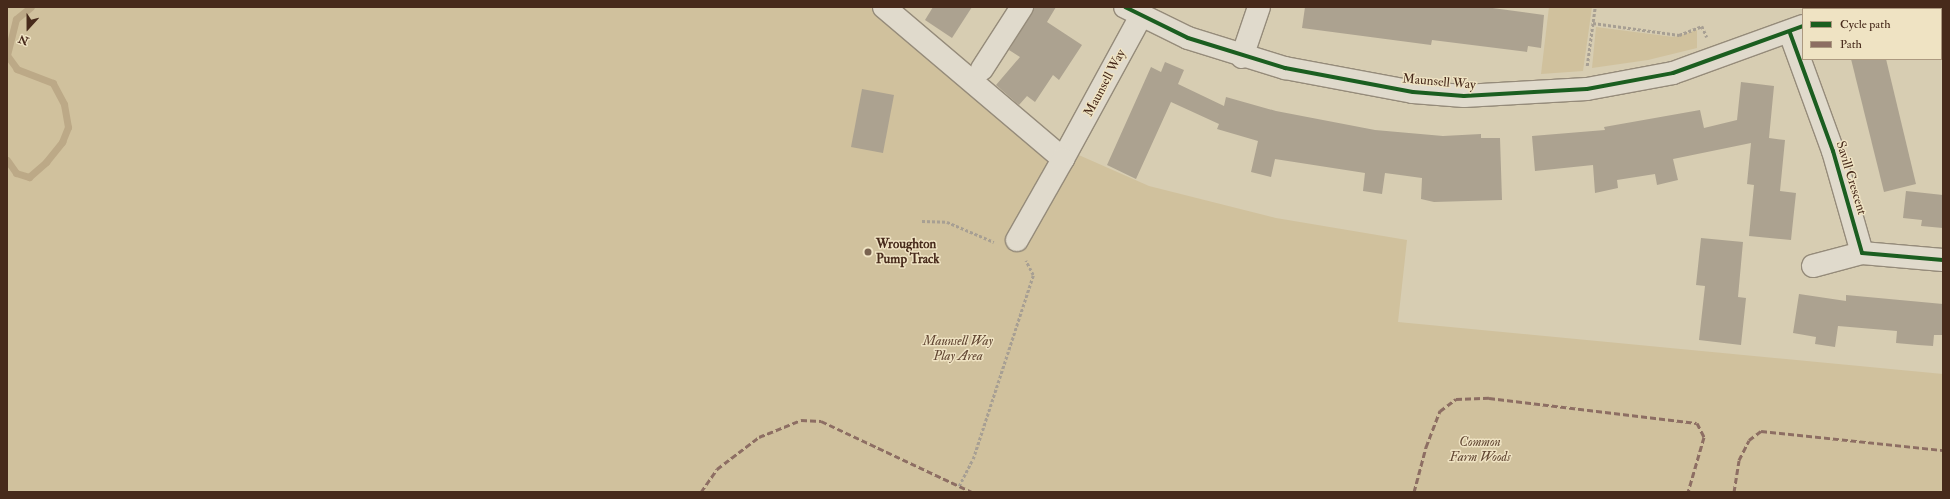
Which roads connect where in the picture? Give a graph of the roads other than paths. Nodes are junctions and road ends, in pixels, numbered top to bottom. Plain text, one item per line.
1 (884, 7) edge
2 (1022, 7) edge
3 (1259, 7) edge
4 (1133, 12) edge
5 (1797, 29) edge
6 (1802, 46) edge
7 (1242, 57) junction
8 (1806, 60) edge
9 (982, 69) dead end
10 (1066, 154) junction
11 (1021, 250) road end
12 (1862, 253) junction
13 (1943, 260) edge
14 (1813, 266) dead end

1 - 10 street
2 - 9 street
3 - 7 street
4 - 7 street, Maunsell Way
4 - 10 street, Maunsell Way
5 - 6 street, Savill Crescent
5 - 7 street, Maunsell Way
8 - 12 street, Savill Crescent
10 - 11 street, Maunsell Way
12 - 13 street
12 - 14 street

